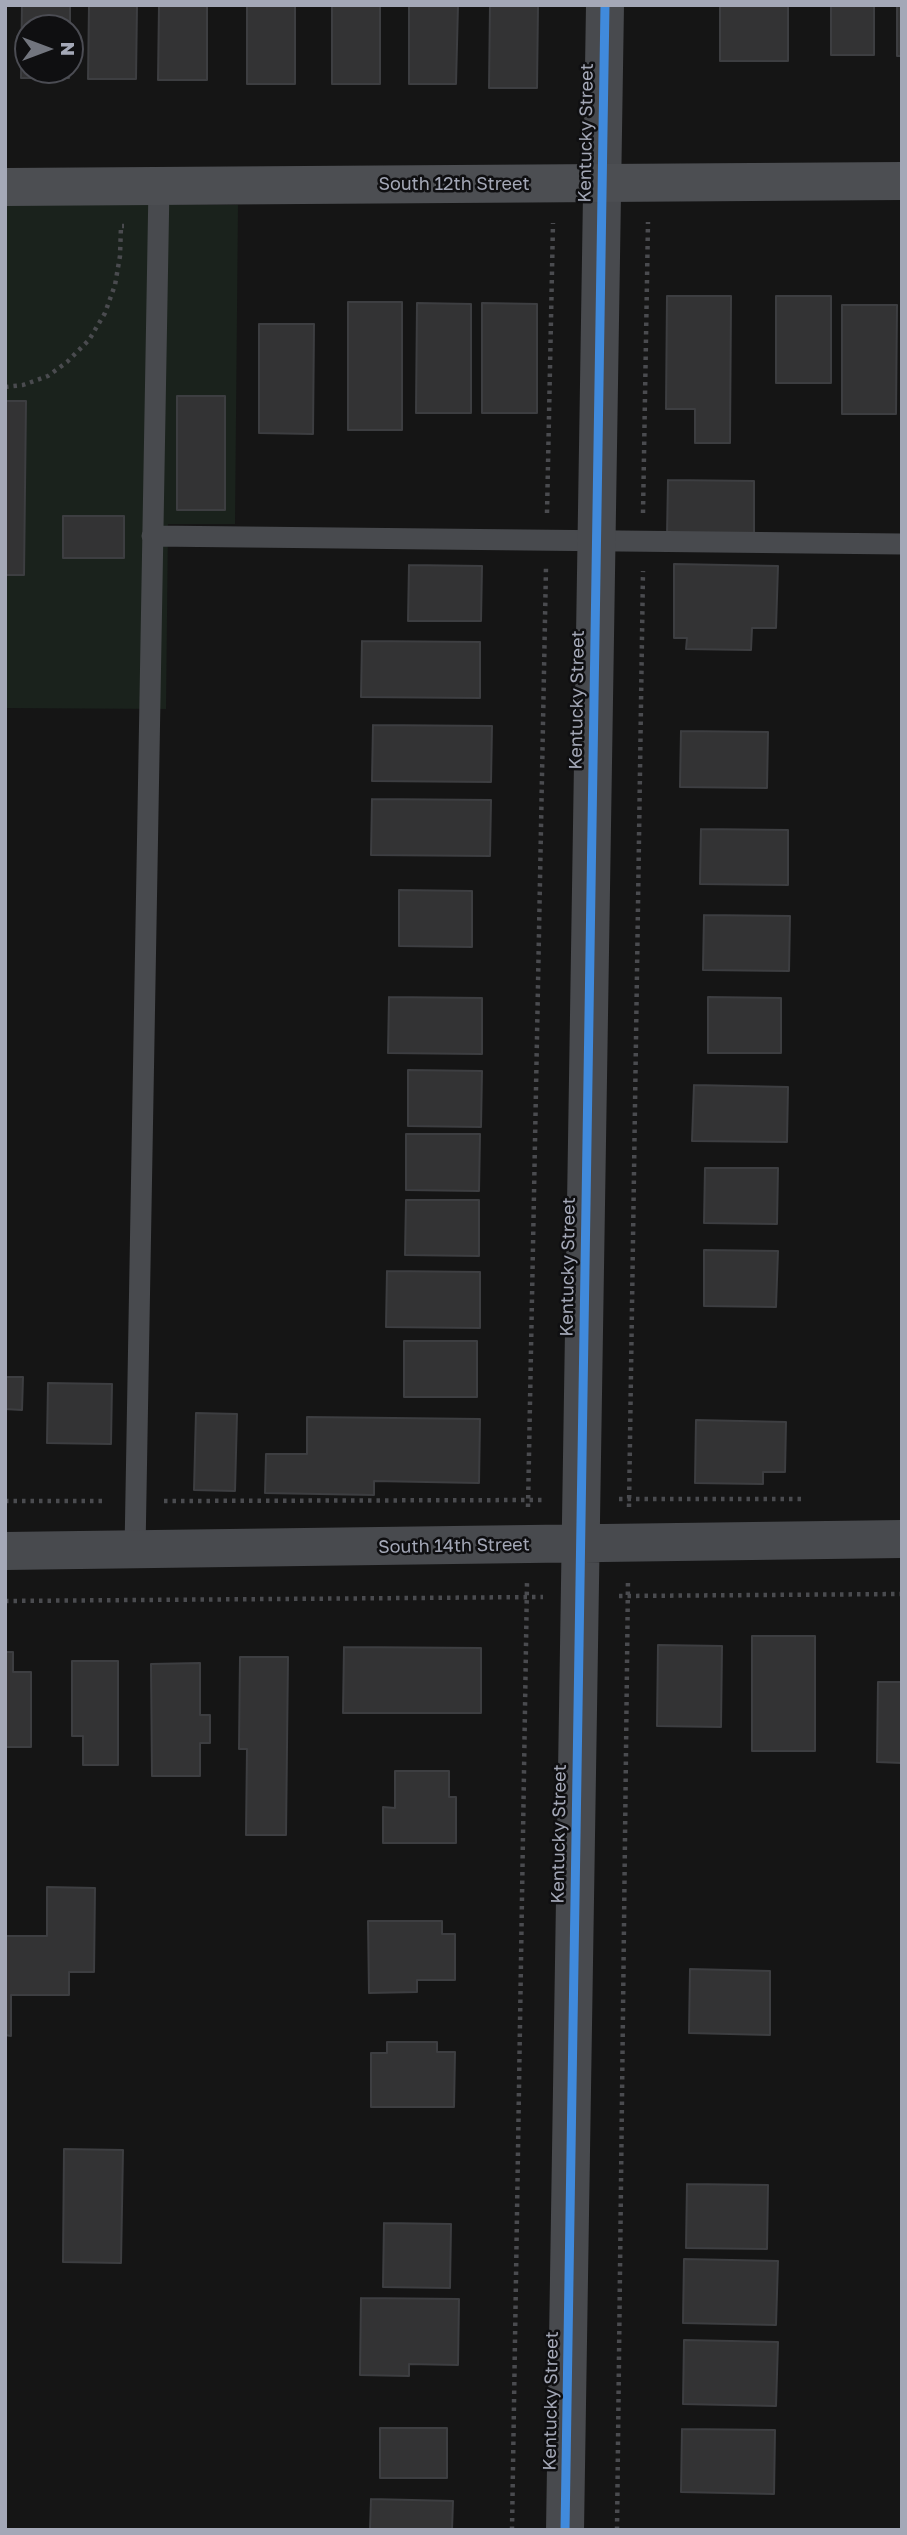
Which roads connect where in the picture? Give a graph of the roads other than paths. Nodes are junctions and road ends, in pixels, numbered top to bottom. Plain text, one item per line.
1 (605, 5) edge
2 (902, 181) edge
3 (601, 183) junction
4 (159, 186) junction
5 (5, 187) edge
6 (152, 536) junction
7 (596, 542) junction
8 (902, 544) edge
9 (902, 1539) edge
10 (580, 1545) junction
11 (135, 1550) junction
12 (5, 1551) edge
13 (565, 2530) edge

1 - 3 street, Kentucky Street
2 - 3 street, South 12th Street
3 - 4 street, South 12th Street
3 - 7 street, Kentucky Street
4 - 5 street, South 12th Street
4 - 6 lane
6 - 7 lane
6 - 11 lane
7 - 8 lane
7 - 10 street, Kentucky Street
9 - 10 street, South 14th Street
10 - 11 street, South 14th Street
10 - 13 street, Kentucky Street
11 - 12 street, South 14th Street

